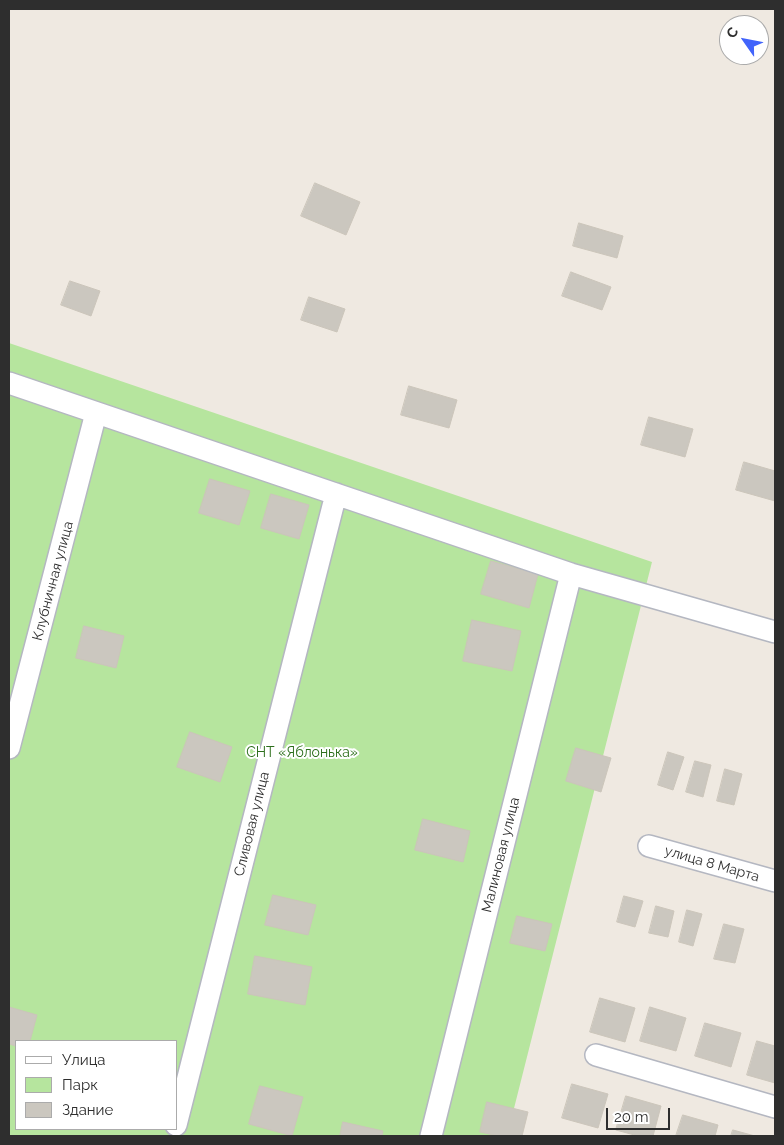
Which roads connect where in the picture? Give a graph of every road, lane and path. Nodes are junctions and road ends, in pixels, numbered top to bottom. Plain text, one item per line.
1 (9, 383) edge
2 (96, 413) junction
3 (336, 494) junction
4 (571, 574) junction
5 (775, 632) edge
6 (9, 748) edge
7 (649, 846) dead end
8 (775, 881) edge
9 (596, 1055) dead end
10 (775, 1108) edge
11 (178, 1119) edge
12 (431, 1136) edge

1 - 2 street
2 - 3 street
2 - 6 street, Клубничная улица
3 - 4 street
3 - 11 street, Сливовая улица
4 - 5 street
4 - 12 street, Малиновая улица
7 - 8 street, улица 8 Марта
9 - 10 street

